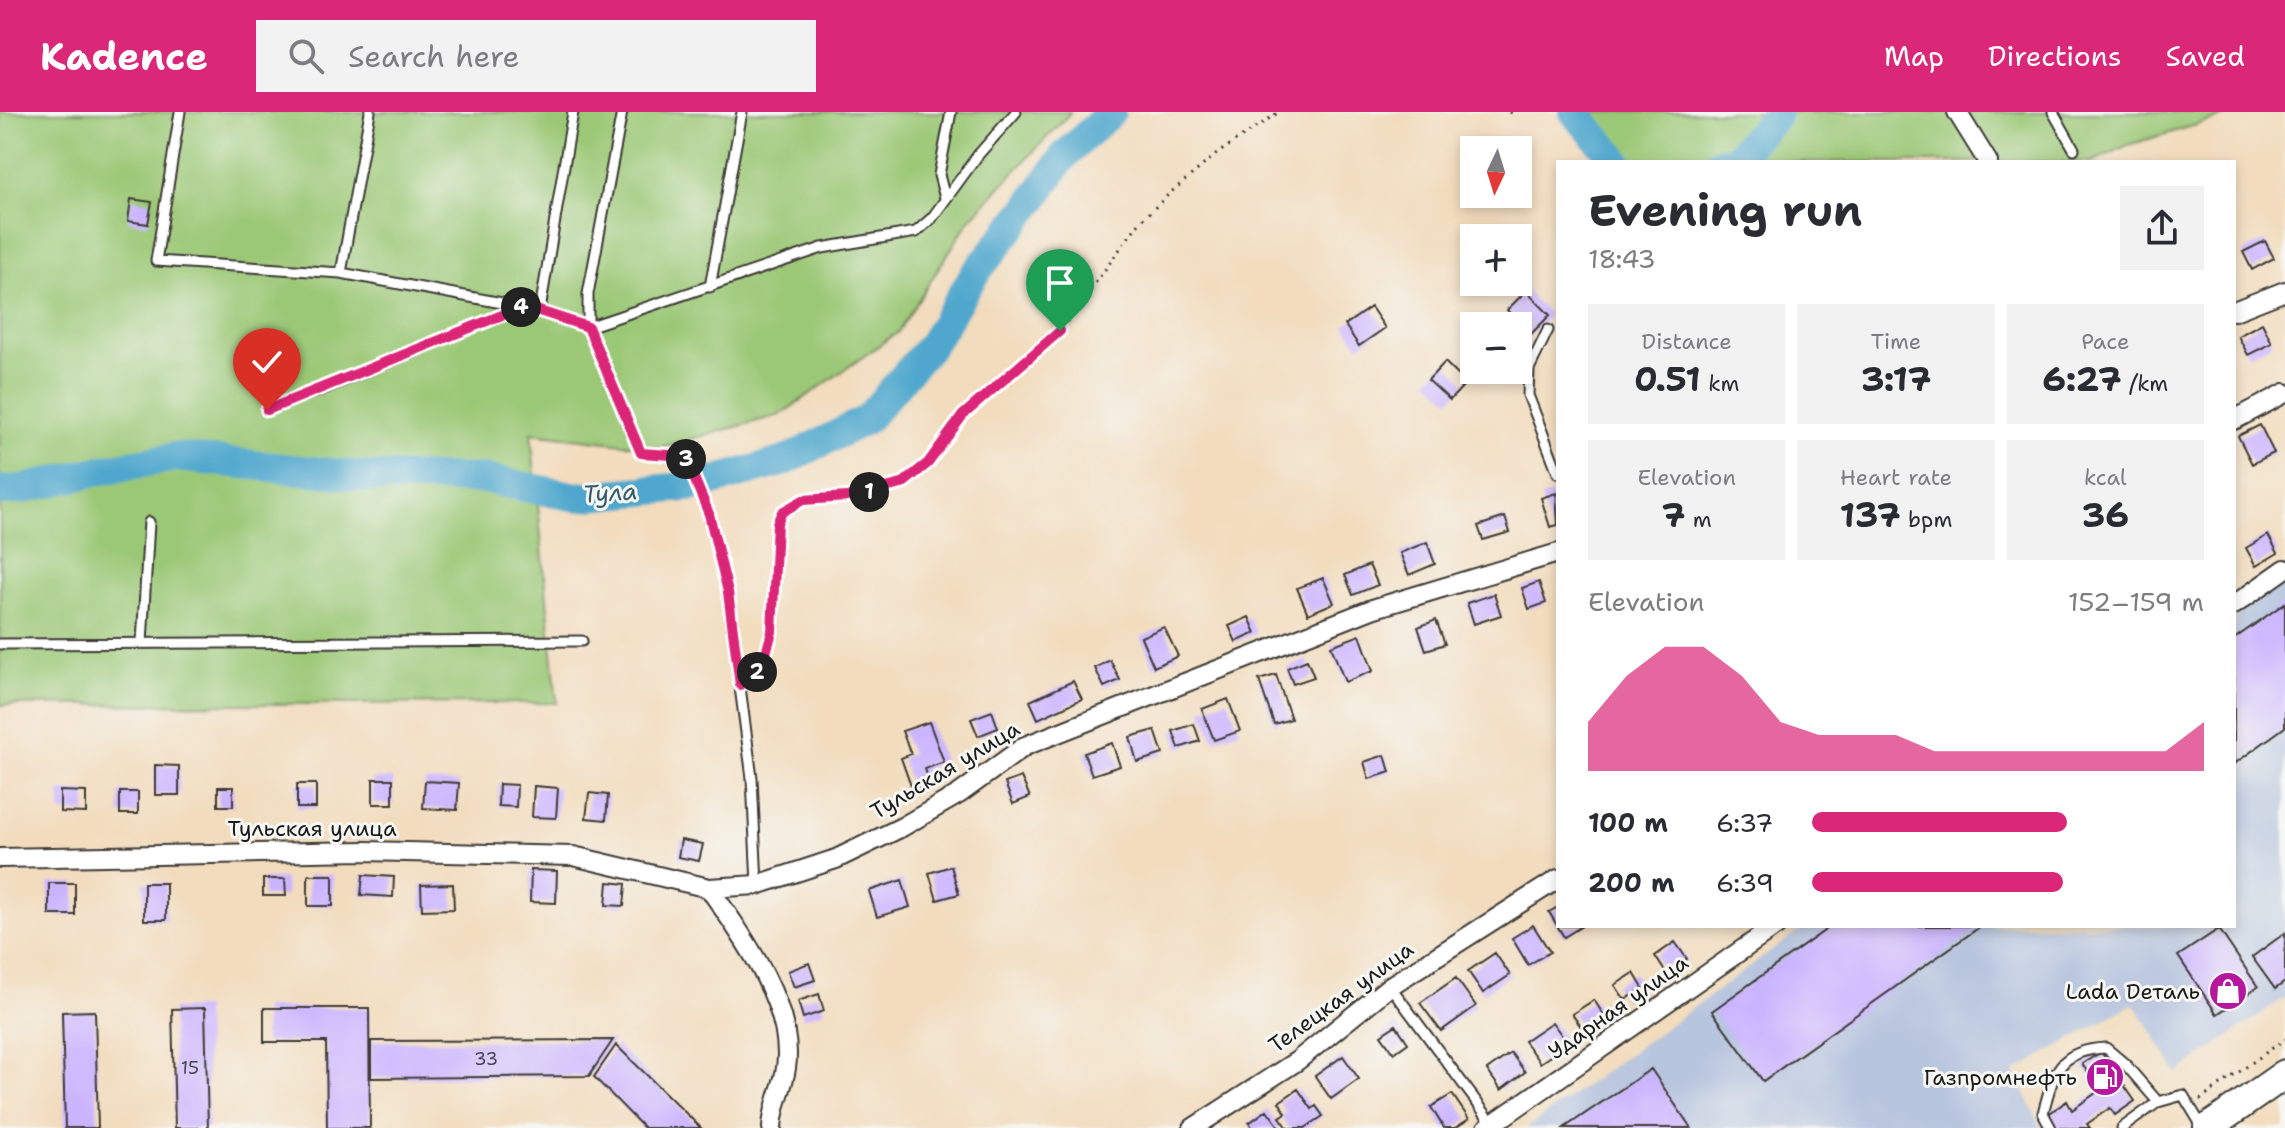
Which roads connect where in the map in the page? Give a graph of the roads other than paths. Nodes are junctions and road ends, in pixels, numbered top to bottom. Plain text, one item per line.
1 (180, 112) edge
2 (370, 112) edge
3 (573, 112) edge
4 (622, 112) edge
5 (742, 112) edge
6 (951, 112) edge
7 (1016, 112) edge
8 (1957, 112) edge
9 (2053, 112) edge
10 (2074, 149) dead end
11 (1987, 160) edge
12 (945, 198) junction
13 (341, 273) junction
14 (710, 287) junction
15 (2284, 294) edge
16 (524, 306) junction
17 (2236, 310) edge
18 (588, 327) junction
19 (1548, 330) dead end
20 (2285, 393) edge
21 (267, 410) dead end
22 (2236, 419) edge
23 (685, 456) road end
24 (1556, 468) edge
25 (709, 514) road end
26 (149, 522) dead end
27 (1556, 554) edge
28 (2285, 569) edge
29 (2236, 604) edge
30 (582, 641) dead end
31 (142, 643) junction
32 (0, 644) edge
33 (0, 858) edge
34 (1556, 880) edge
35 (757, 885) junction
36 (709, 888) junction
37 (1773, 928) edge
38 (1390, 986) junction
39 (2285, 1074) edge
40 (2158, 1102) junction
41 (2201, 1121) edge
42 (1490, 1126) edge
43 (772, 1128) edge
44 (1193, 1128) edge
45 (2051, 1128) edge
46 (2122, 1128) edge

1 - 13 lane
2 - 13 lane
3 - 16 lane
4 - 18 lane
5 - 14 lane
6 - 12 lane
7 - 12 lane
8 - 11 street
9 - 10 lane
12 - 14 lane
13 - 16 lane
14 - 18 lane
15 - 17 street
16 - 18 lane
16 - 21 lane
18 - 23 lane
19 - 24 lane
20 - 22 street
25 - 35 lane
26 - 31 lane
27 - 35 street, Тульская улица
28 - 29 street
30 - 31 lane
31 - 32 lane
33 - 36 street, Тульская улица
34 - 38 street, Телецкая улица
35 - 36 street, Тульская улица
36 - 43 street
37 - 42 street, Ударная улица
38 - 42 lane
38 - 44 street, Телецкая улица
39 - 41 main road
40 - 41 lane
40 - 45 lane
40 - 46 lane

